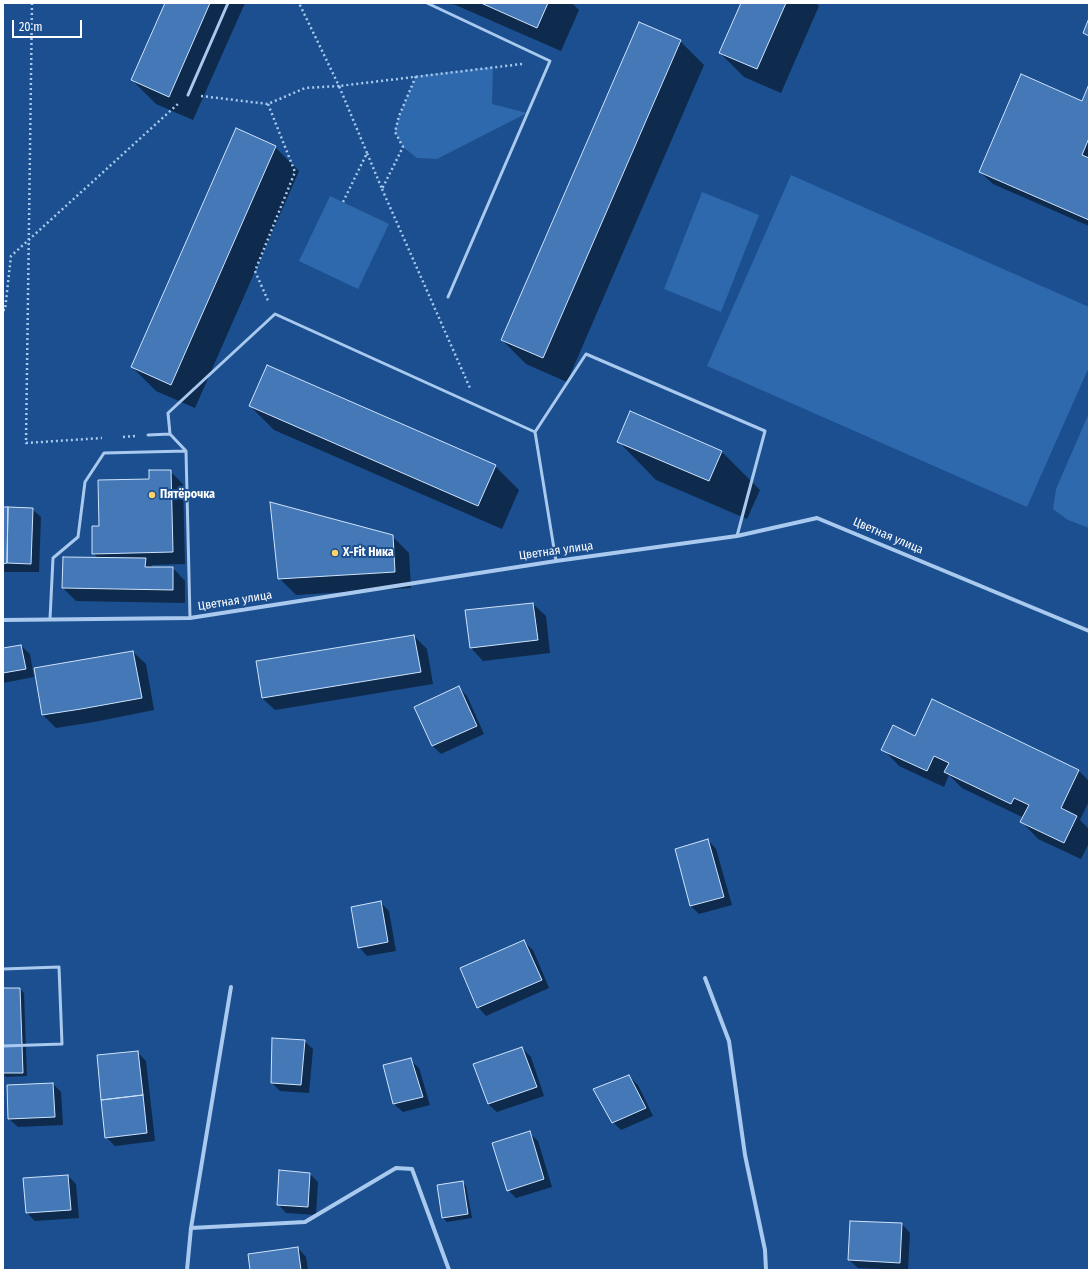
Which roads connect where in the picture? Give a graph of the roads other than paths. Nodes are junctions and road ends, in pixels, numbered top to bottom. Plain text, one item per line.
1 (228, 3) edge
2 (427, 3) edge
3 (188, 95) road end
4 (448, 297) dead end
5 (535, 432) junction
6 (170, 434) junction
7 (148, 436) road end
8 (186, 451) junction
9 (737, 536) junction
10 (556, 561) junction
11 (190, 618) junction
12 (50, 619) junction
13 (3, 620) edge
14 (1089, 631) edge
15 (3, 969) edge
16 (705, 978) dead end
17 (231, 987) dead end
18 (3, 1046) edge
19 (191, 1228) junction
20 (187, 1270) edge
21 (449, 1270) edge
22 (766, 1270) edge

1 - 3 lane
2 - 4 lane
5 - 6 lane
5 - 9 lane
5 - 10 lane
6 - 7 lane
6 - 8 lane
8 - 11 lane
8 - 12 lane
9 - 10 street, Цветная улица
9 - 14 street, Цветная улица
10 - 11 street, Цветная улица
11 - 12 street, Цветная улица
12 - 13 street, Цветная улица
15 - 18 lane
16 - 22 street
17 - 19 street
19 - 20 street
19 - 21 street

